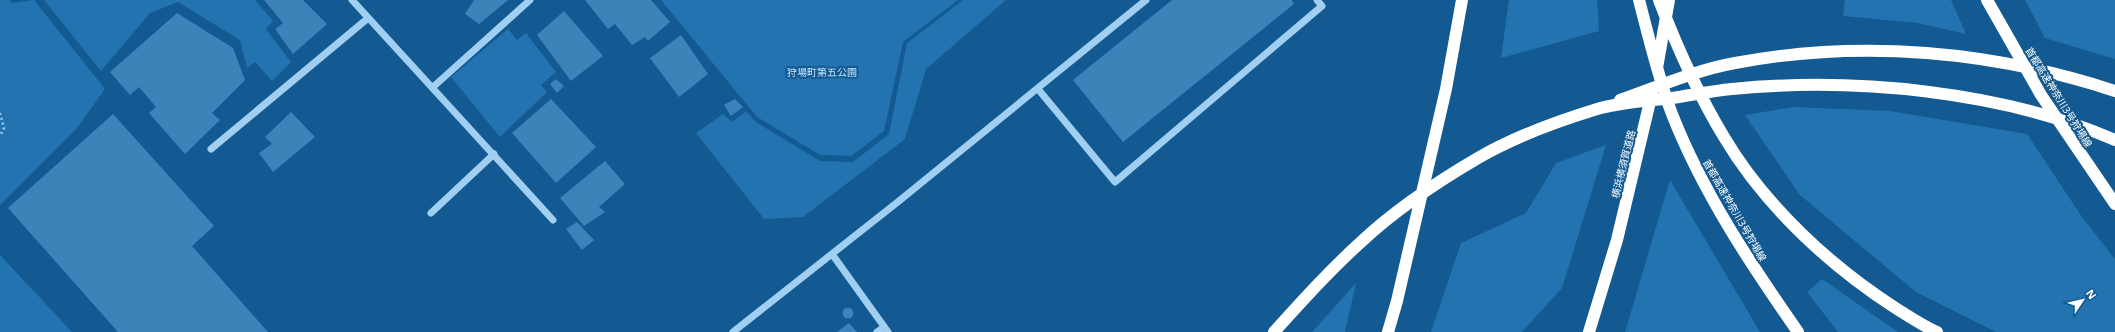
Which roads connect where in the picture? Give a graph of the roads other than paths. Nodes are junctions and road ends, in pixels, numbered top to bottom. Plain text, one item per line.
1 (352, 0) edge
2 (530, 0) edge
3 (1146, 0) edge
4 (1317, 0) edge
5 (1462, 0) edge
6 (1639, 0) edge
7 (1659, 0) edge
8 (1670, 0) edge
9 (1987, 0) edge
10 (367, 19) junction
11 (433, 87) junction
12 (1038, 89) junction
13 (2115, 91) edge
14 (1596, 109) junction
15 (2115, 140) edge
16 (211, 149) dead end
17 (494, 154) junction
18 (2115, 204) edge
19 (431, 213) dead end
20 (553, 220) dead end
21 (832, 254) junction
22 (886, 329) edge
23 (733, 332) edge
24 (877, 332) edge
25 (1274, 332) edge
26 (1388, 332) edge
27 (1589, 332) edge
28 (1798, 332) edge
29 (1936, 332) edge

1 - 10 lane
2 - 11 lane
3 - 12 lane
4 - 12 lane
5 - 26 highway
6 - 28 highway, 首都高速神奈川3号狩場線
7 - 29 highway
8 - 27 highway, 横浜横須賀道路
9 - 18 highway, 首都高速神奈川3号狩場線
10 - 11 lane
10 - 16 lane
11 - 17 lane
12 - 21 lane
13 - 14 highway
14 - 15 highway
14 - 25 highway
17 - 19 lane
17 - 20 lane
21 - 22 lane
21 - 23 lane
22 - 24 lane

